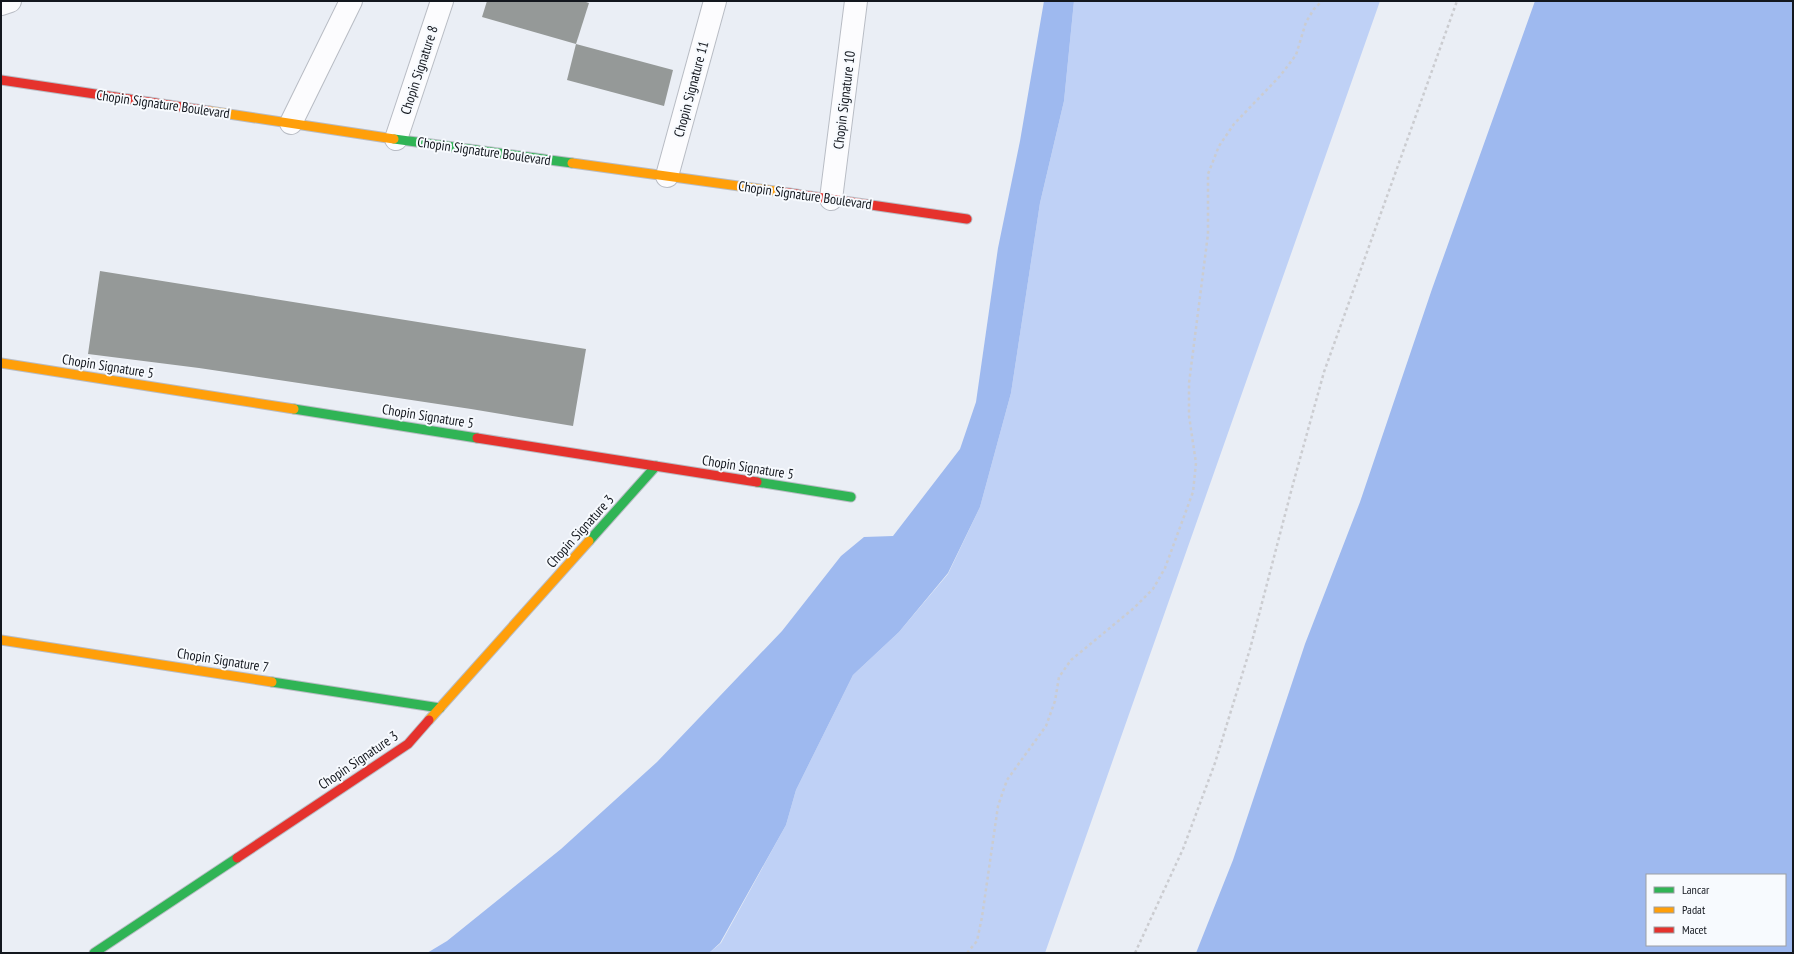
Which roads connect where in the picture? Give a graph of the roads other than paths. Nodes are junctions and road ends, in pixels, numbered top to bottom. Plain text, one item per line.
1 (10, 1) edge
2 (351, 1) edge
3 (442, 1) edge
4 (715, 1) edge
5 (856, 1) edge
6 (1, 4) edge
7 (1, 80) edge
8 (291, 123) junction
9 (396, 139) junction
10 (666, 176) junction
11 (831, 199) junction
12 (966, 219) dead end
13 (1, 363) edge
14 (656, 466) junction
15 (851, 497) dead end
16 (1, 640) edge
17 (440, 708) junction
18 (94, 953) edge

1 - 6 street
2 - 8 street
3 - 9 street, Chopin Signature 8
4 - 10 street, Chopin Signature 11
5 - 11 street, Chopin Signature 10
7 - 8 street, Chopin Signature Boulevard
8 - 9 street, Chopin Signature Boulevard
9 - 10 street, Chopin Signature Boulevard
10 - 11 street, Chopin Signature Boulevard
11 - 12 street, Chopin Signature Boulevard
13 - 14 street, Chopin Signature 5
14 - 15 street, Chopin Signature 5
14 - 17 street, Chopin Signature 3
16 - 17 street, Chopin Signature 7
17 - 18 street, Chopin Signature 3

